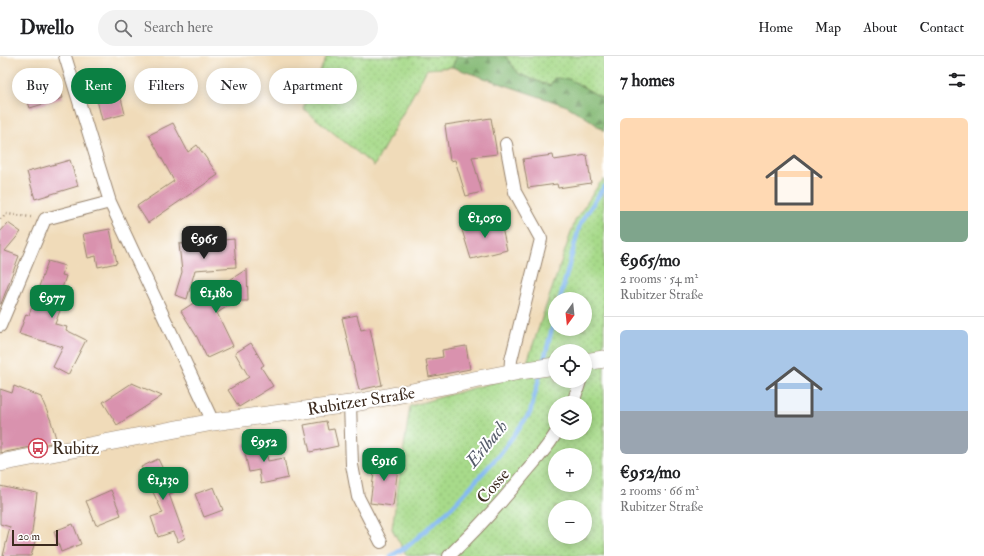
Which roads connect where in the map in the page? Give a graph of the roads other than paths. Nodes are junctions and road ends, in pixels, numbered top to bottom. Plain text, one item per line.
1 (65, 56) edge
2 (506, 144) dead end
3 (110, 202) junction
4 (0, 326) edge
5 (604, 359) edge
6 (592, 361) edge
7 (548, 367) edge
8 (515, 372) junction
9 (350, 404) junction
10 (213, 422) junction
11 (552, 440) edge
12 (0, 463) edge
13 (381, 542) dead end
14 (449, 556) edge

1 - 3 street
2 - 8 street
3 - 4 street
3 - 10 street
5 - 6 main road
7 - 8 main road, Rubitzer Straße
8 - 9 main road, Rubitzer Straße
9 - 10 main road, Rubitzer Straße
9 - 13 street
10 - 12 main road, Rubitzer Straße
11 - 14 street, Cosse

